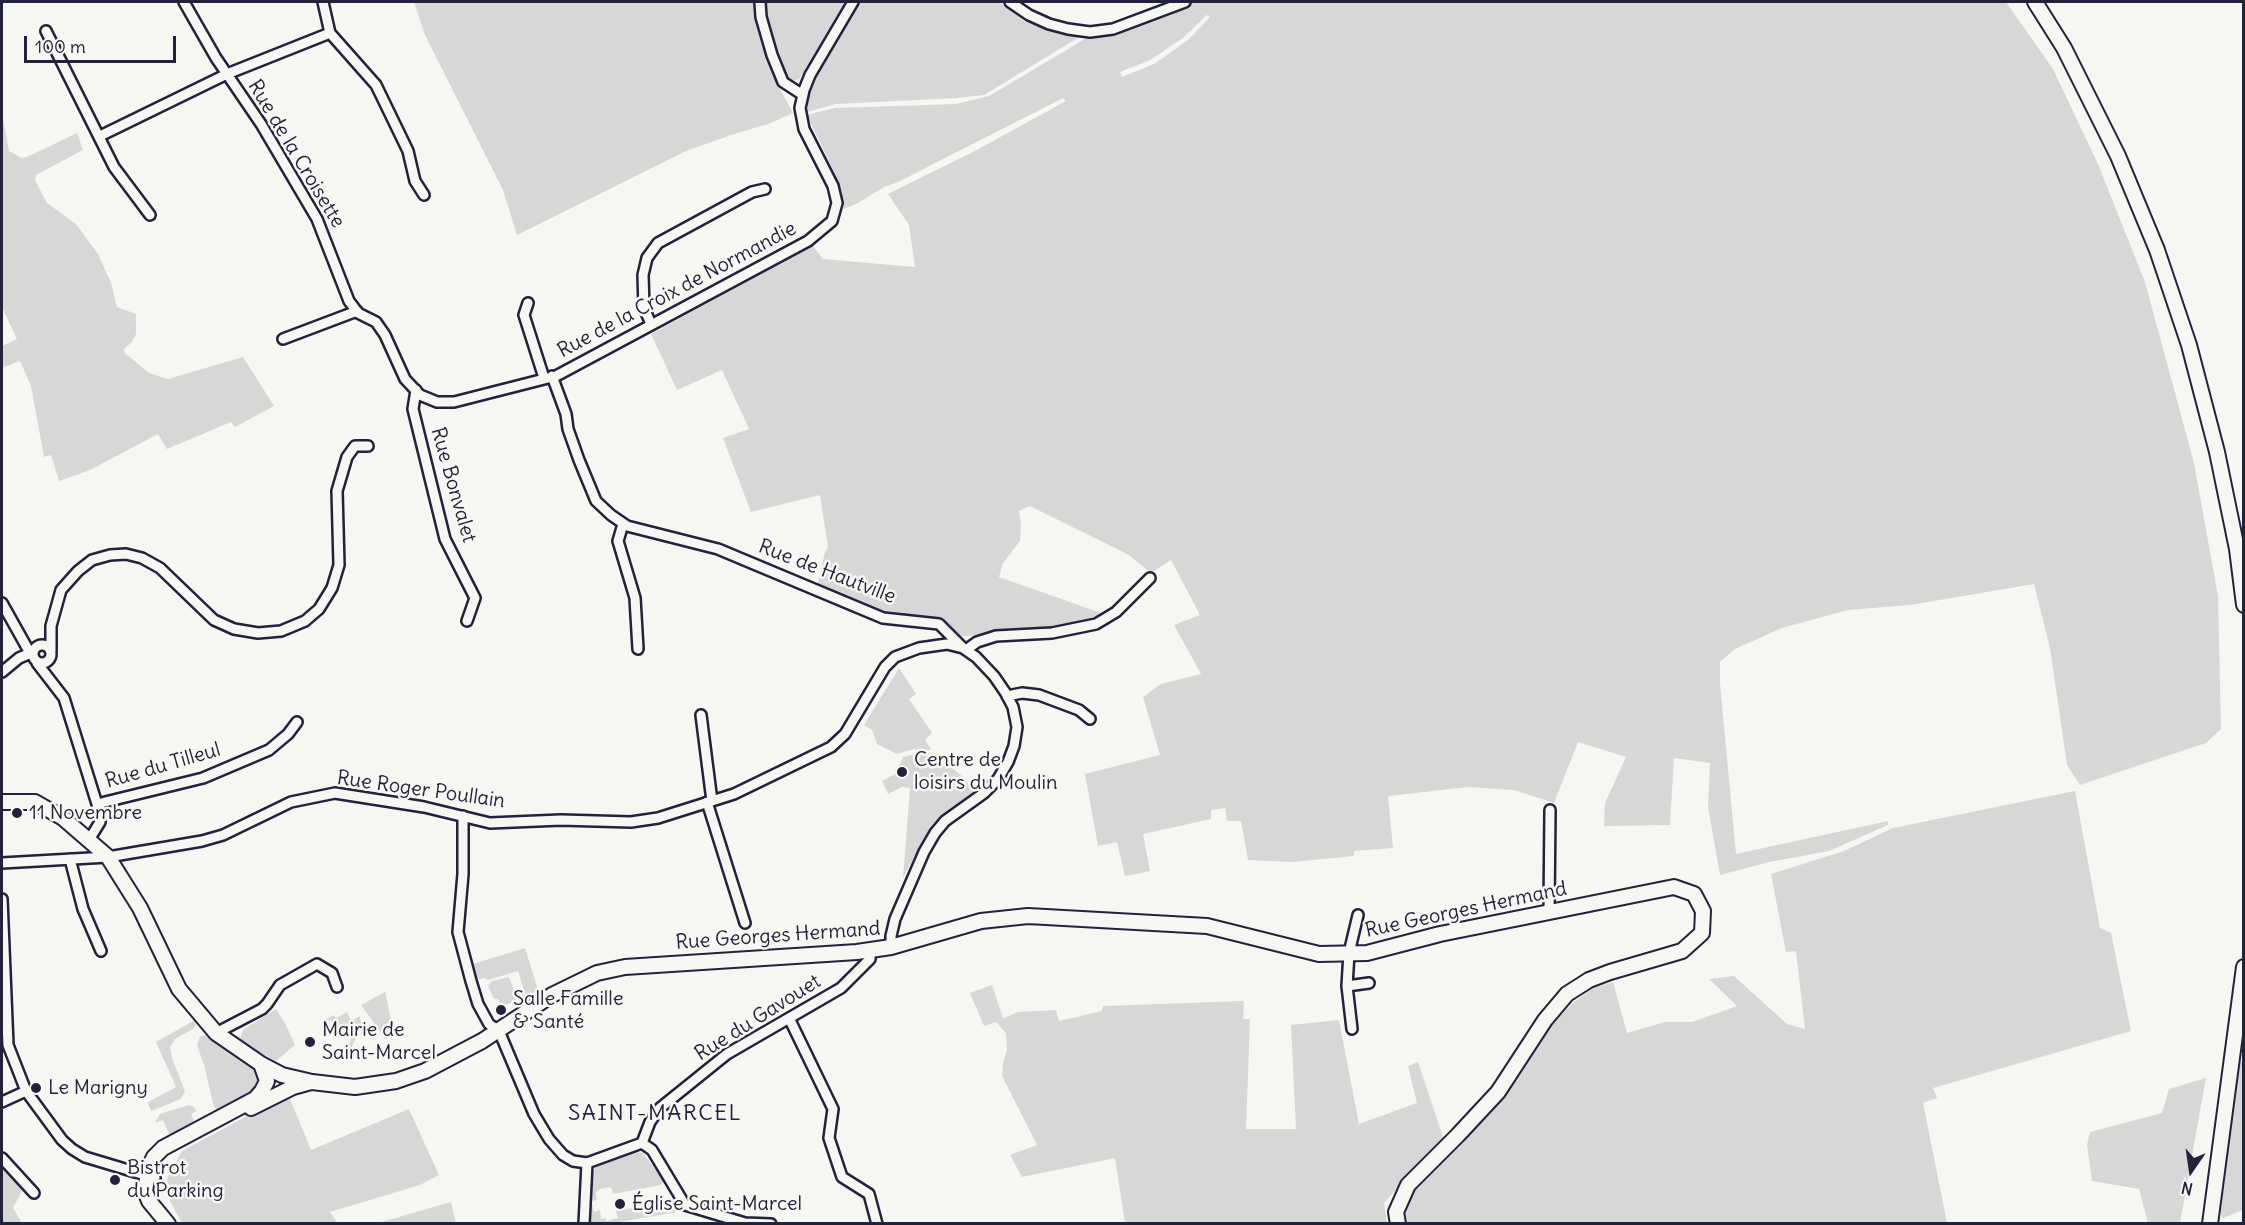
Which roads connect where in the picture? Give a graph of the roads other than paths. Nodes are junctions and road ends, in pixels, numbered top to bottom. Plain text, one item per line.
1 (184, 2) edge
2 (323, 2) edge
3 (760, 2) edge
4 (853, 2) edge
5 (1010, 2) edge
6 (1185, 2) edge
7 (2035, 2) edge
8 (46, 31) dead end
9 (330, 33) junction
10 (227, 75) junction
11 (802, 95) junction
12 (100, 136) junction
13 (765, 189) dead end
14 (424, 195) dead end
15 (150, 215) dead end
16 (528, 303) dead end
17 (357, 311) junction
18 (651, 324) junction
19 (283, 339) dead end
20 (548, 377) junction
21 (416, 390) junction
22 (368, 446) dead end
23 (623, 524) junction
24 (1150, 578) dead end
25 (2, 603) edge
26 (2244, 605) edge
27 (467, 621) dead end
28 (50, 634) junction
29 (41, 645) junction
30 (638, 649) dead end
31 (964, 649) junction
32 (31, 652) junction
33 (50, 655) junction
34 (37, 663) junction
35 (2, 672) edge
36 (52, 682) junction
37 (1007, 696) junction
38 (701, 715) dead end
39 (1090, 719) dead end
40 (297, 722) dead end
41 (2, 802) edge
42 (710, 802) junction
43 (97, 804) junction
44 (1550, 810) dead end
45 (463, 816) junction
46 (89, 840) junction
47 (108, 857) junction
48 (70, 859) junction
49 (2, 863) edge
50 (2, 899) edge
51 (1549, 912) junction
52 (1358, 915) dead end
53 (745, 923) dead end
54 (891, 946) junction
55 (870, 950) junction
56 (101, 951) dead end
57 (1349, 953) junction
58 (2244, 967) edge
59 (1369, 983) dead end
60 (1347, 986) junction
61 (337, 987) dead end
62 (789, 1018) junction
63 (1352, 1029) dead end
64 (499, 1031) junction
65 (216, 1033) junction
66 (261, 1064) junction
67 (282, 1075) junction
68 (312, 1082) junction
69 (26, 1091) junction
70 (275, 1095) junction
71 (2, 1102) edge
72 (642, 1143) junction
73 (2, 1158) edge
74 (587, 1162) junction
75 (151, 1177) junction
76 (34, 1193) dead end
77 (745, 1223) edge
78 (2210, 1223) edge
79 (168, 1224) edge
80 (584, 1224) edge
81 (771, 1224) edge
82 (878, 1224) edge
83 (1398, 1224) edge

1 - 10 street, Rue de la Croisette
2 - 9 street
3 - 11 street
4 - 11 street, Rue de la Croix de Normandie
5 - 6 street
7 - 26 street
8 - 12 street
9 - 10 street
9 - 14 street
10 - 12 street
10 - 17 street, Rue de la Croisette
11 - 18 street, Rue de la Croix de Normandie
12 - 15 street
13 - 18 street
16 - 20 street, Rue de Hautville
17 - 19 street
17 - 21 street, Rue de la Croisette
18 - 20 street, Rue de la Croix de Normandie
20 - 21 street, Rue de la Croisette
20 - 23 street, Rue de Hautville
21 - 27 street, Rue Bonvalet
22 - 28 street
23 - 30 street
23 - 31 street, Rue de Hautville
24 - 31 street
25 - 32 street
28 - 29 street
28 - 33 street
29 - 32 street
29 - 33 street
31 - 37 street, Rue de Hautville
31 - 42 street, Rue Roger Poullain
32 - 34 street
32 - 35 street
33 - 34 street
33 - 36 street
34 - 36 street
36 - 43 street
37 - 39 street
37 - 54 street, Rue de Hautville
38 - 42 street
40 - 43 street, Rue du Tilleul
41 - 46 street, Rue Georges Hermand
42 - 45 street, Rue Roger Poullain
42 - 53 street
43 - 46 street
44 - 51 street
45 - 47 street, Rue Roger Poullain
45 - 64 street
46 - 47 street, Rue Georges Hermand
47 - 48 street, Rue Roger Poullain
47 - 65 street, Rue Georges Hermand
48 - 49 street, Rue Roger Poullain
48 - 56 street
50 - 69 street
51 - 57 street, Rue Georges Hermand
51 - 83 street, Rue Georges Hermand
52 - 57 street
54 - 55 street, Rue Georges Hermand
54 - 57 street, Rue Georges Hermand
55 - 62 street, Rue du Gavouet
55 - 64 street, Rue Georges Hermand
57 - 60 street
58 - 78 street
59 - 60 street
60 - 63 street
61 - 65 street
62 - 72 street, Rue du Gavouet
62 - 82 street
64 - 68 street, Rue Georges Hermand
64 - 74 street
65 - 66 street, Rue Georges Hermand
66 - 67 street, Rue Georges Hermand
66 - 75 street
67 - 68 street, Rue Georges Hermand
67 - 70 street
68 - 70 street
69 - 71 street
69 - 75 street
70 - 75 street
72 - 74 street
72 - 77 street
73 - 76 street
74 - 80 street
75 - 79 street
77 - 81 street

